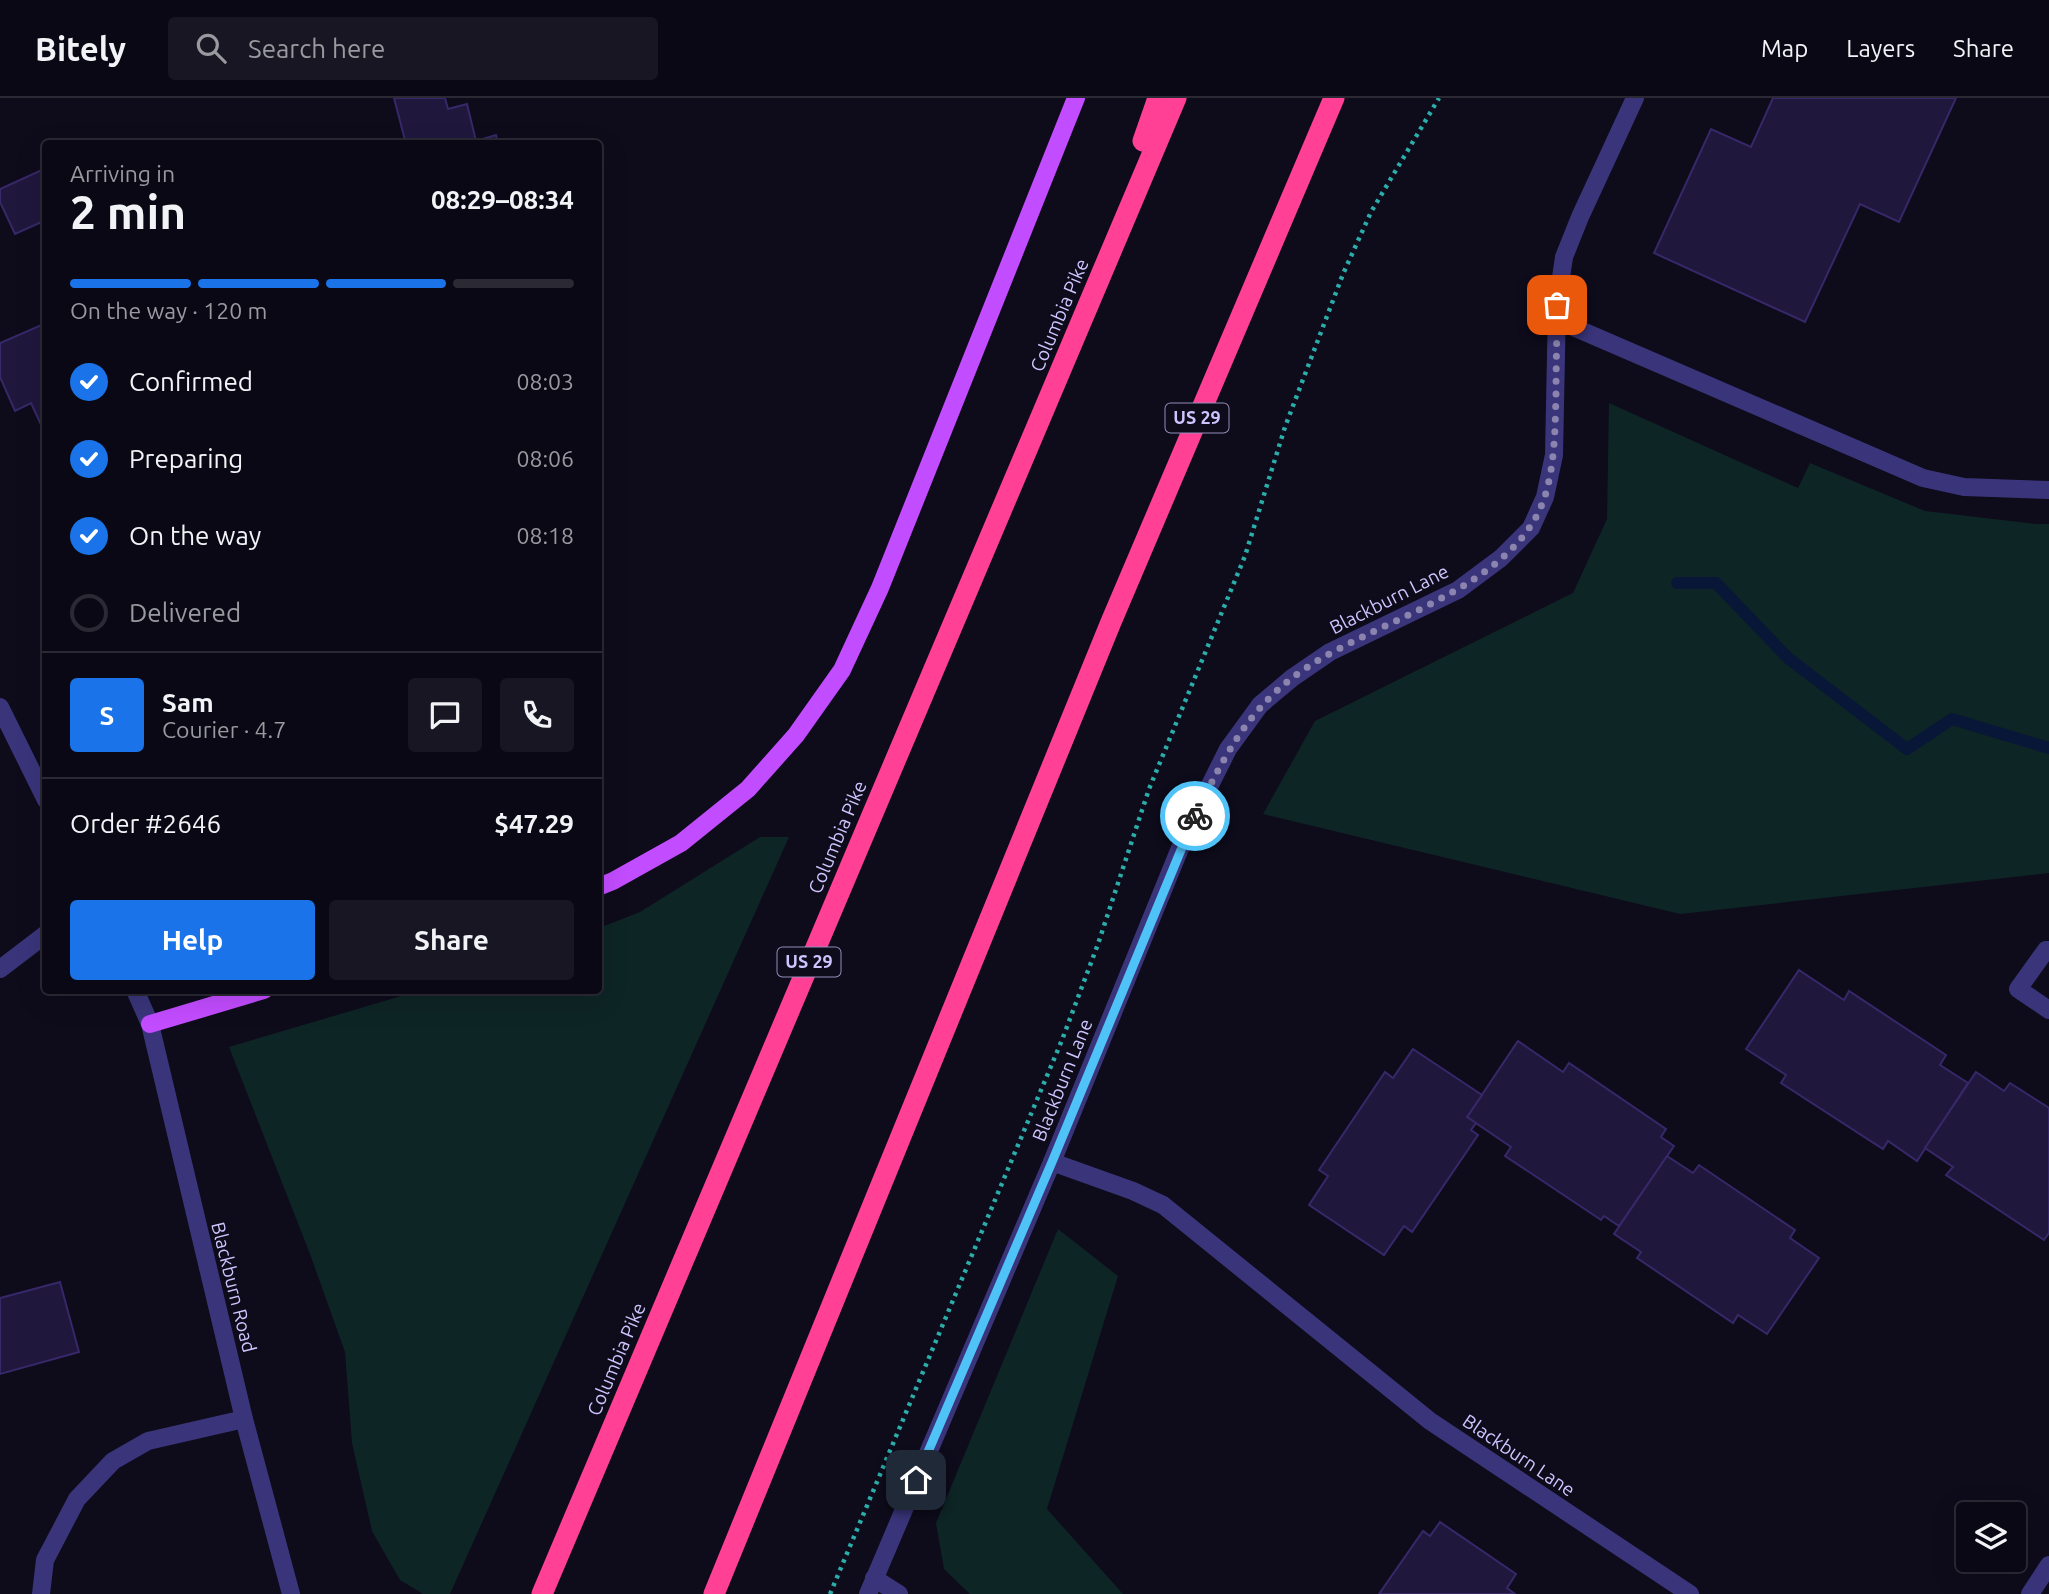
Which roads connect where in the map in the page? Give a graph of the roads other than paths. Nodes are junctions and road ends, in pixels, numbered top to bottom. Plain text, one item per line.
1 (1076, 98) edge
2 (1158, 98) edge
3 (1176, 98) edge
4 (1334, 98) edge
5 (1635, 98) edge
6 (1557, 320) junction
7 (1076, 331) junction
8 (2049, 490) edge
9 (0, 707) edge
10 (42, 792) edge
11 (602, 885) edge
12 (42, 937) edge
13 (2049, 950) edge
14 (0, 970) edge
15 (137, 994) edge
16 (251, 994) edge
17 (2049, 1010) edge
18 (150, 1024) junction
19 (1052, 1162) junction
20 (244, 1419) junction
21 (2049, 1565) edge
22 (871, 1586) edge
23 (41, 1594) edge
24 (291, 1594) edge
25 (542, 1594) edge
26 (714, 1594) edge
27 (899, 1594) edge
28 (1690, 1594) edge
29 (2030, 1594) edge

1 - 11 main road
2 - 7 highway
3 - 7 highway, Columbia Pike / US 29
4 - 26 highway, US 29
5 - 6 street, Blackburn Lane
6 - 8 street
6 - 19 street, Blackburn Lane
7 - 25 highway, Columbia Pike / US 29
9 - 10 street
12 - 14 street
13 - 17 street
15 - 18 street, Blackburn Road
16 - 18 main road
18 - 20 street, Blackburn Road
19 - 22 street, Blackburn Lane
19 - 28 street, Blackburn Lane
20 - 23 street
20 - 24 street, Blackburn Road
21 - 29 street
22 - 27 street

